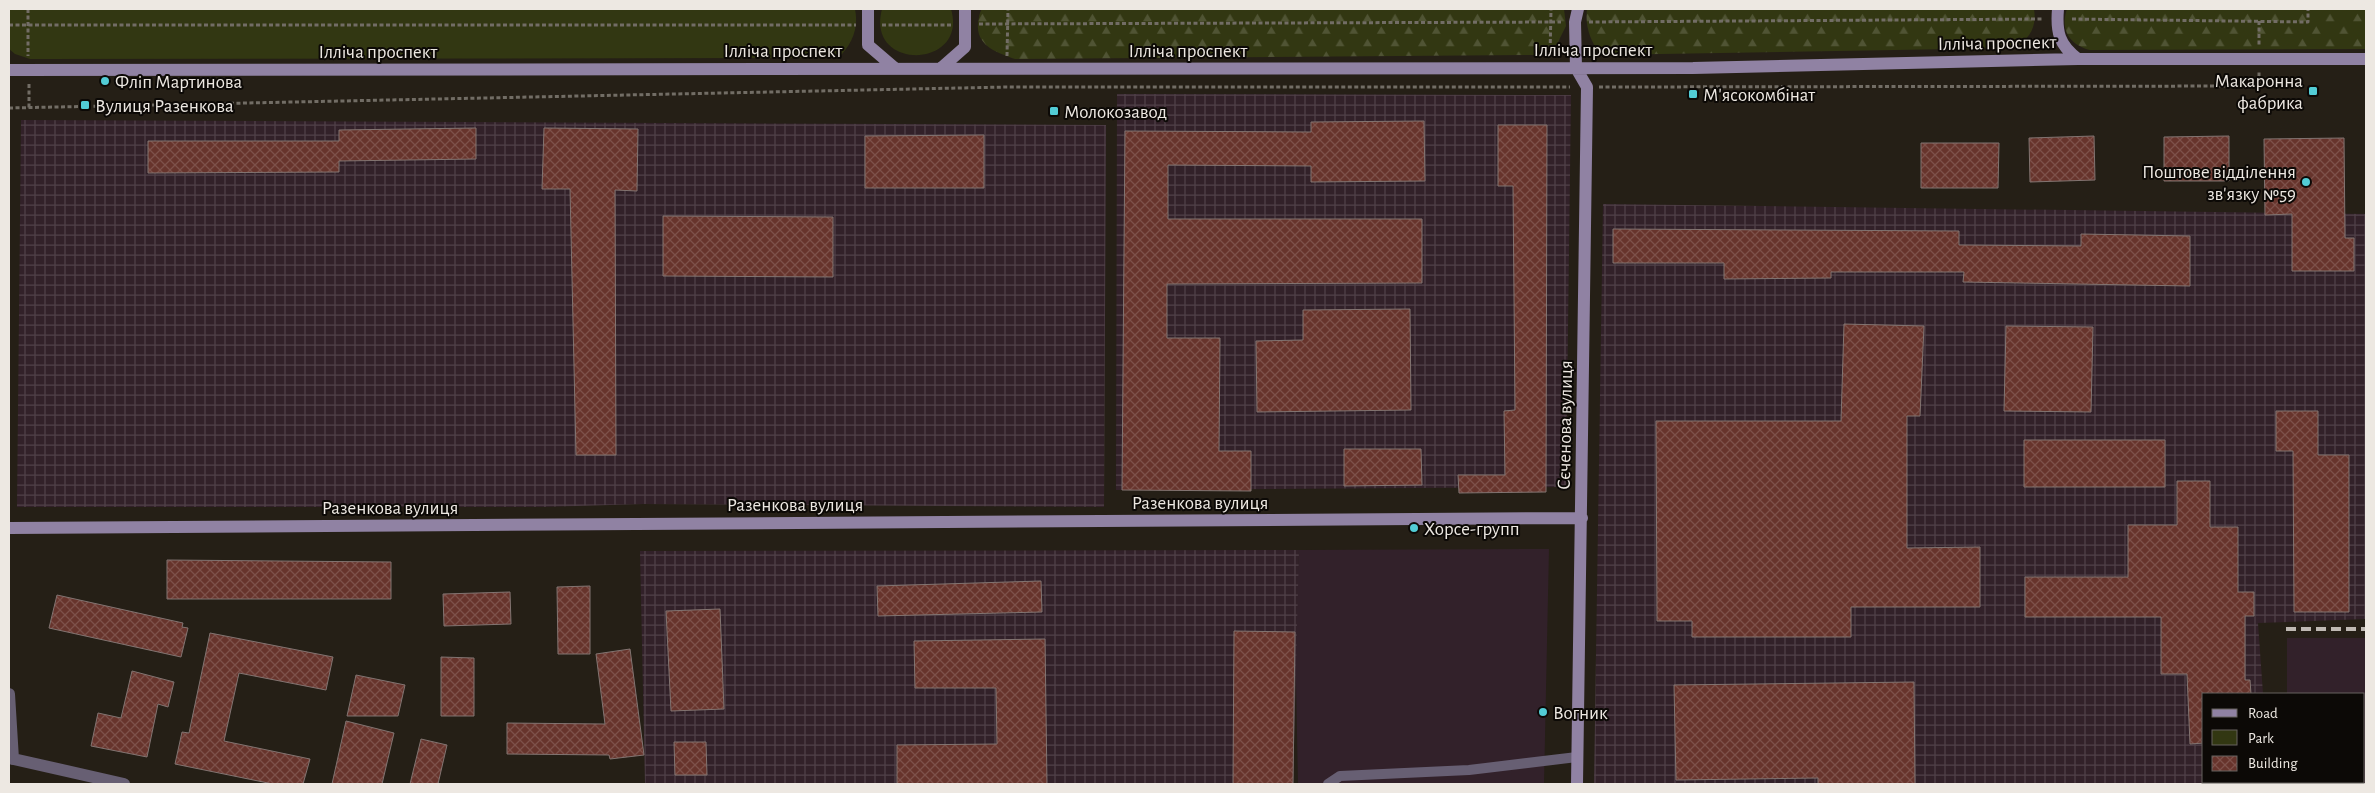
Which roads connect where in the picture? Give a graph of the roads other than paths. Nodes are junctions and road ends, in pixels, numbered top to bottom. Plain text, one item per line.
1 (868, 9) edge
2 (965, 9) edge
3 (1578, 9) edge
4 (2058, 14) edge
5 (2078, 59) junction
6 (2366, 59) edge
7 (1576, 68) junction
8 (896, 69) junction
9 (940, 69) junction
10 (9, 70) edge
11 (1582, 518) junction
12 (9, 528) edge
13 (9, 694) edge
14 (1578, 757) junction
15 (11, 758) edge
16 (124, 784) edge
17 (1328, 784) edge
18 (1577, 784) edge

1 - 8 main road
2 - 9 main road
3 - 7 main road
4 - 5 main road
5 - 6 main road, Ілліча проспект
5 - 7 main road, Ілліча проспект
7 - 9 main road, Ілліча проспект
7 - 11 main road, Сєченова вулиця
8 - 9 main road, Ілліча проспект
8 - 10 main road, Ілліча проспект
11 - 12 main road, Разенкова вулиця
11 - 14 main road, Сєченова вулиця
13 - 15 street
14 - 17 lane
14 - 18 main road, Сєченова вулиця
15 - 16 street

